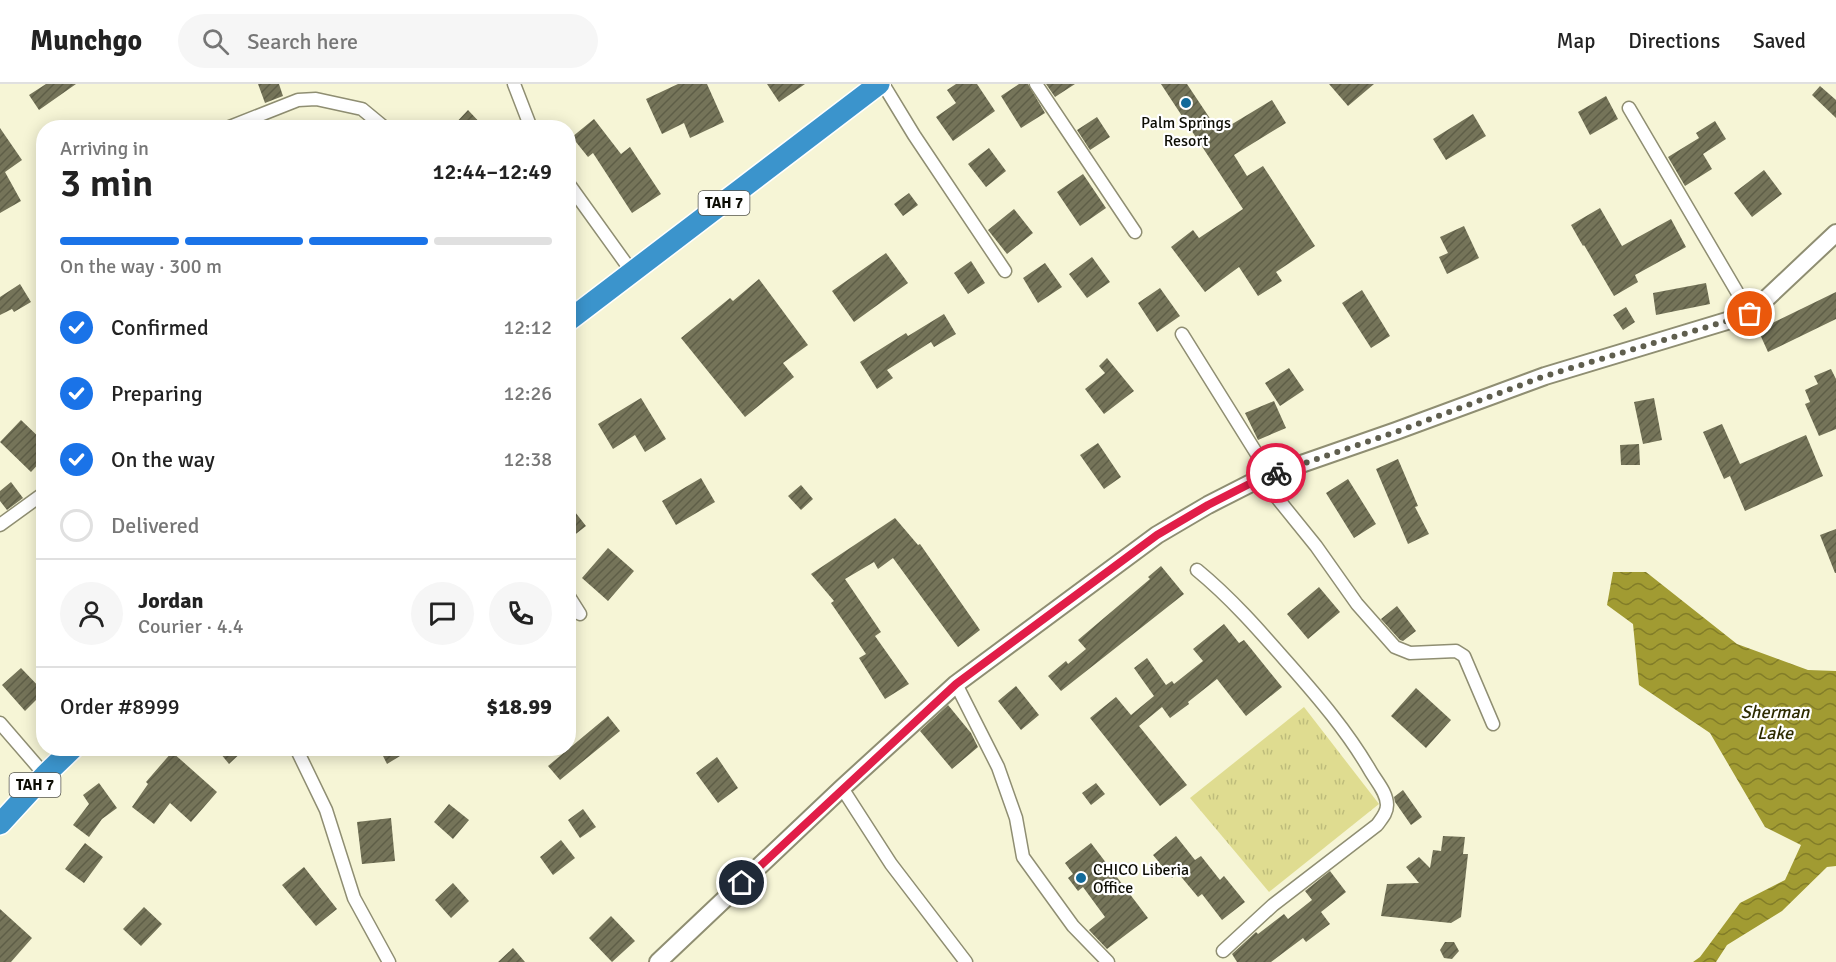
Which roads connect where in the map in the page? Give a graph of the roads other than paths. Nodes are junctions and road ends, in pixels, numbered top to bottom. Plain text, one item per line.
1 (514, 84) edge
2 (881, 84) edge
3 (1036, 84) edge
4 (1629, 108) dead end
5 (247, 120) edge
6 (375, 120) edge
7 (528, 120) edge
8 (576, 194) edge
9 (1135, 232) dead end
10 (1836, 233) edge
11 (1005, 271) dead end
12 (632, 272) junction
13 (1750, 314) junction
14 (576, 315) edge
15 (1182, 334) dead end
16 (1265, 476) junction
17 (36, 499) edge
18 (0, 525) edge
19 (1197, 570) dead end
20 (576, 608) edge
21 (580, 614) dead end
22 (956, 684) junction
23 (0, 723) edge
24 (1493, 724) dead end
25 (65, 756) edge
26 (300, 756) edge
27 (45, 775) junction
28 (842, 788) junction
29 (0, 824) edge
30 (1223, 951) dead end
31 (389, 962) edge
32 (658, 962) edge
33 (966, 962) edge
34 (1108, 962) edge

1 - 7 street
2 - 11 street
2 - 12 highway, TAH 7
3 - 9 street
4 - 13 street
5 - 6 street
8 - 12 street
10 - 13 street
12 - 14 highway, TAH 7
13 - 16 street
15 - 16 street
16 - 22 street
16 - 24 street
17 - 18 street
19 - 30 street
20 - 21 street
22 - 28 street
22 - 34 street
23 - 27 street
25 - 27 highway, TAH 7
26 - 31 street
27 - 29 highway, TAH 7
28 - 32 street
28 - 33 street

